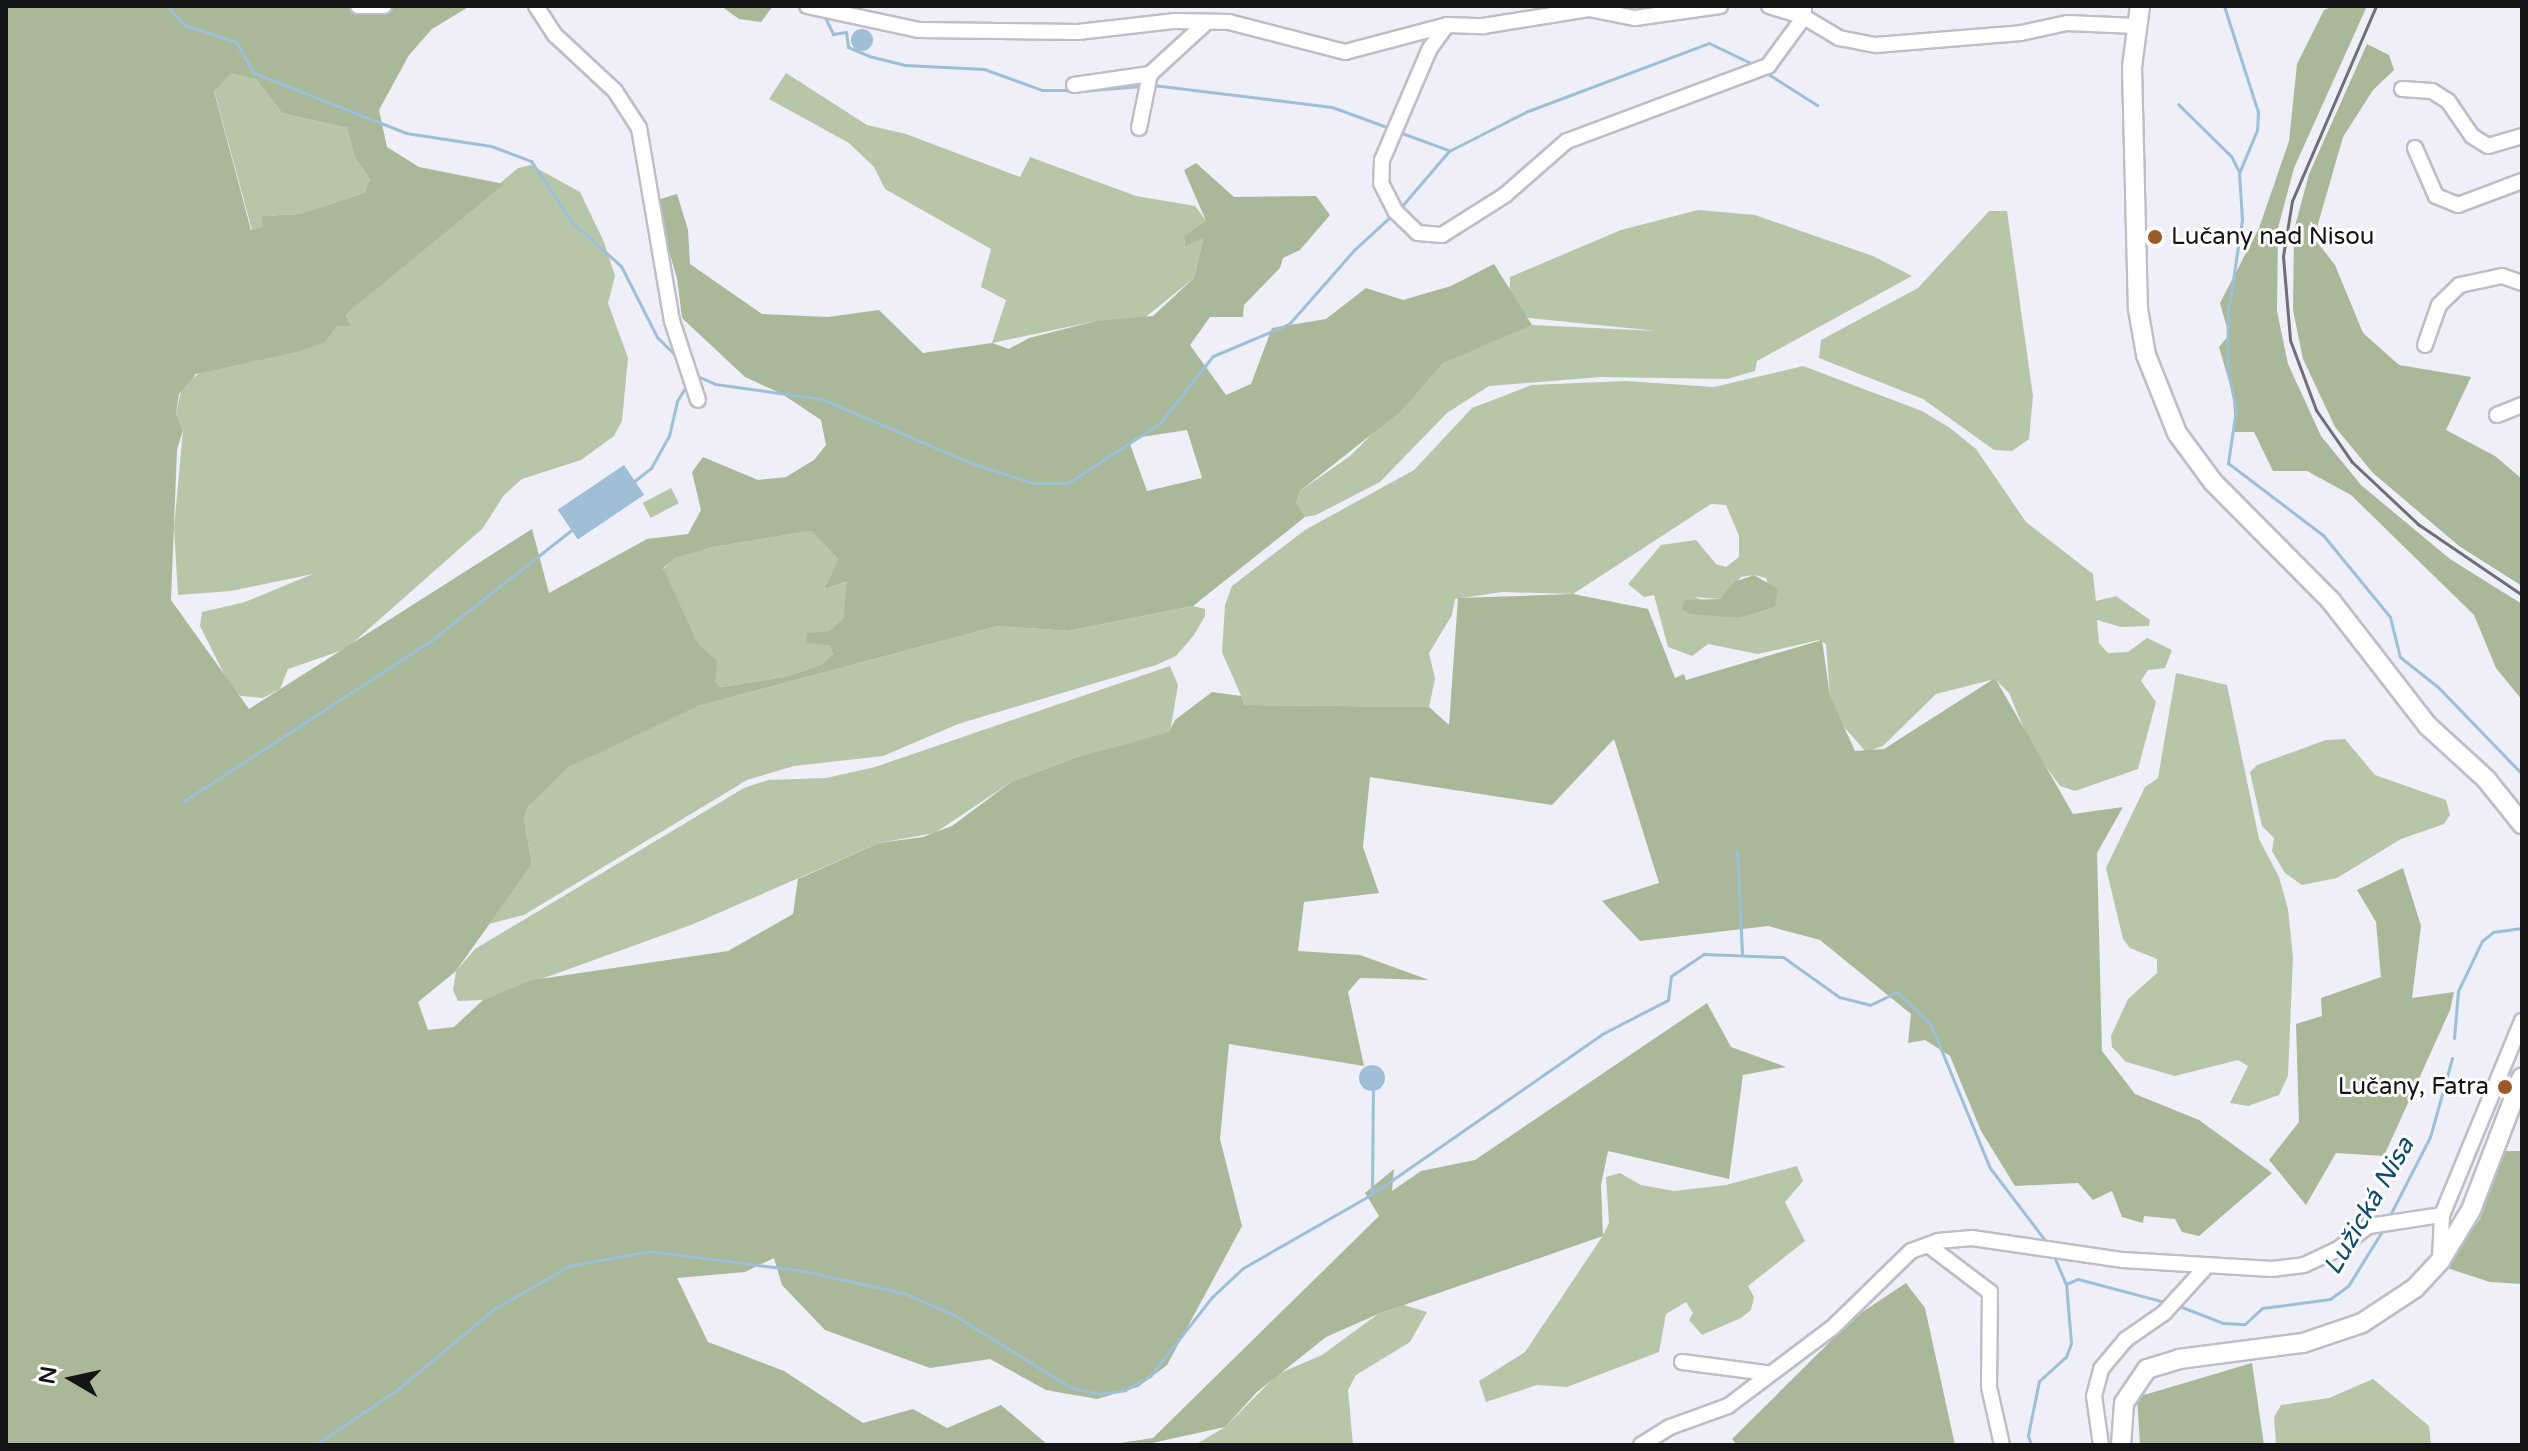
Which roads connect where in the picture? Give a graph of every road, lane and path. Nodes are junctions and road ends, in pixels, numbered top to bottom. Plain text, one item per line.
1 (358, 6) edge
2 (384, 6) edge
3 (536, 6) edge
4 (809, 6) edge
5 (1720, 6) edge
6 (1769, 6) edge
7 (2140, 6) edge
8 (1804, 11) edge
9 (1207, 22) junction
10 (1447, 25) junction
11 (2136, 26) junction
12 (1150, 74) junction
13 (1074, 85) dead end
14 (2402, 89) dead end
15 (1139, 128) dead end
16 (2522, 136) edge
17 (2415, 148) dead end
18 (2522, 181) edge
19 (2522, 283) edge
20 (2425, 345) dead end
21 (698, 400) dead end
22 (2522, 405) edge
23 (2497, 415) dead end
24 (2522, 824) edge
25 (2522, 1021) edge
26 (2517, 1047) edge
27 (2522, 1077) edge
28 (2442, 1215) junction
29 (1928, 1245) junction
30 (2440, 1261) junction
31 (2204, 1269) junction
32 (1682, 1362) dead end
33 (1767, 1373) junction
34 (1641, 1445) edge
35 (2002, 1445) edge
36 (2101, 1445) edge
37 (2121, 1445) edge

1 - 2 street
3 - 21 street
4 - 9 street
5 - 10 street
6 - 8 street
7 - 11 main road
8 - 10 street
8 - 11 street
9 - 10 street
9 - 12 street
11 - 24 main road
12 - 13 street
12 - 15 street
14 - 16 street
17 - 18 street
19 - 20 street
22 - 23 street
25 - 26 street
26 - 28 street
27 - 30 main road
28 - 30 street
28 - 31 street
29 - 31 street
29 - 33 street
29 - 35 street
30 - 37 main road
31 - 36 street
32 - 33 street
33 - 34 street

